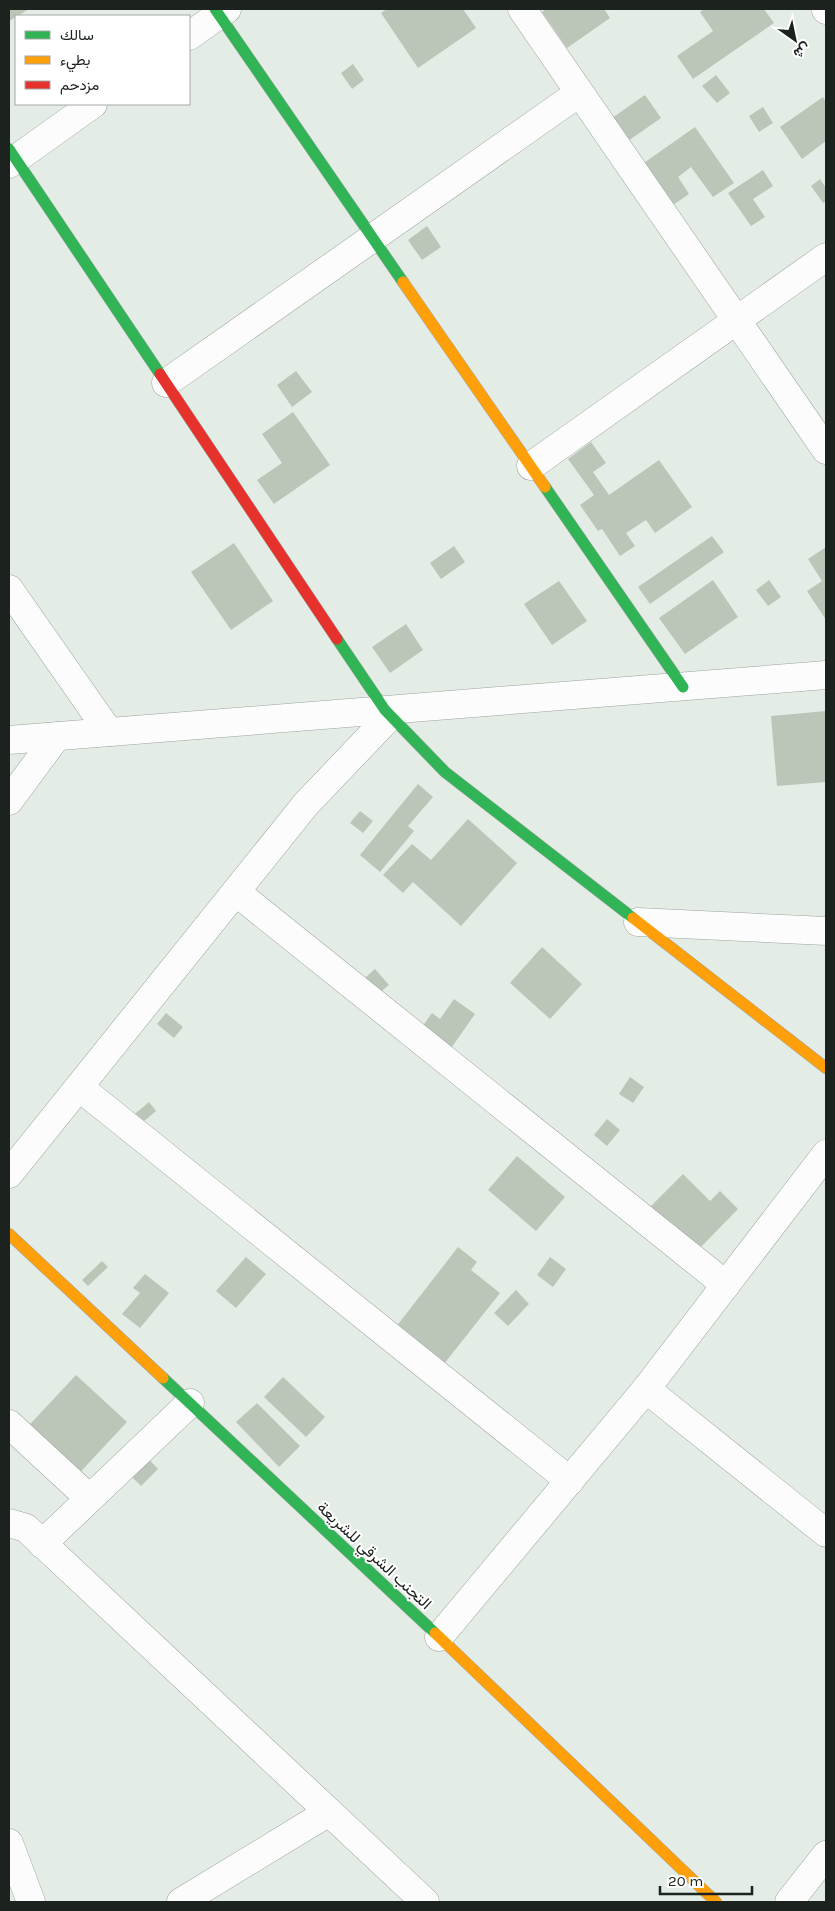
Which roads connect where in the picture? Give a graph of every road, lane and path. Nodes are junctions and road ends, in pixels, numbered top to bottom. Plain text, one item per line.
1 (522, 9) edge
2 (220, 11) edge
3 (190, 35) edge
4 (579, 92) junction
5 (91, 105) edge
6 (11, 157) edge
7 (373, 237) junction
8 (826, 257) edge
9 (737, 320) junction
10 (166, 383) junction
11 (826, 450) edge
12 (531, 466) junction
13 (9, 588) edge
14 (826, 675) edge
15 (683, 687) junction
16 (388, 713) junction
17 (109, 732) junction
18 (57, 736) junction
19 (9, 740) edge
20 (9, 801) edge
21 (236, 892) junction
22 (638, 922) junction
23 (826, 931) edge
24 (826, 1068) edge
25 (79, 1087) junction
26 (826, 1154) edge
27 (9, 1174) edge
28 (9, 1234) edge
29 (726, 1285) junction
30 (646, 1389) junction
31 (190, 1403) junction
32 (9, 1424) edge
33 (570, 1481) junction
34 (89, 1498) junction
35 (9, 1523) edge
36 (826, 1533) edge
37 (42, 1544) junction
38 (439, 1637) junction
39 (328, 1812) junction
40 (9, 1843) edge
41 (826, 1854) edge
42 (31, 1902) edge
43 (181, 1902) edge
44 (425, 1902) edge
45 (716, 1902) edge
46 (789, 1902) edge

1 - 4 street
2 - 3 street
2 - 7 street
4 - 7 street
4 - 9 street
5 - 6 street
6 - 10 street
7 - 10 street
7 - 12 street
8 - 9 street
9 - 11 street
9 - 12 street
10 - 16 street
12 - 15 street
13 - 17 street
14 - 15 street
15 - 16 street
16 - 17 street
16 - 21 street
16 - 22 street
17 - 18 street
18 - 19 street
18 - 20 street
21 - 25 street
21 - 29 street
22 - 23 street
22 - 24 street
25 - 27 street
25 - 33 street
26 - 29 street
28 - 31 street, التجنب الشرقي للشريعة
29 - 30 street
30 - 33 street
30 - 36 street
31 - 34 street
31 - 38 street, التجنب الشرقي للشريعة
32 - 34 street
33 - 38 street
34 - 37 street
35 - 37 street
37 - 39 street
38 - 45 street, التجنب الشرقي للشريعة
39 - 43 street
39 - 44 street
40 - 42 street
41 - 46 street

